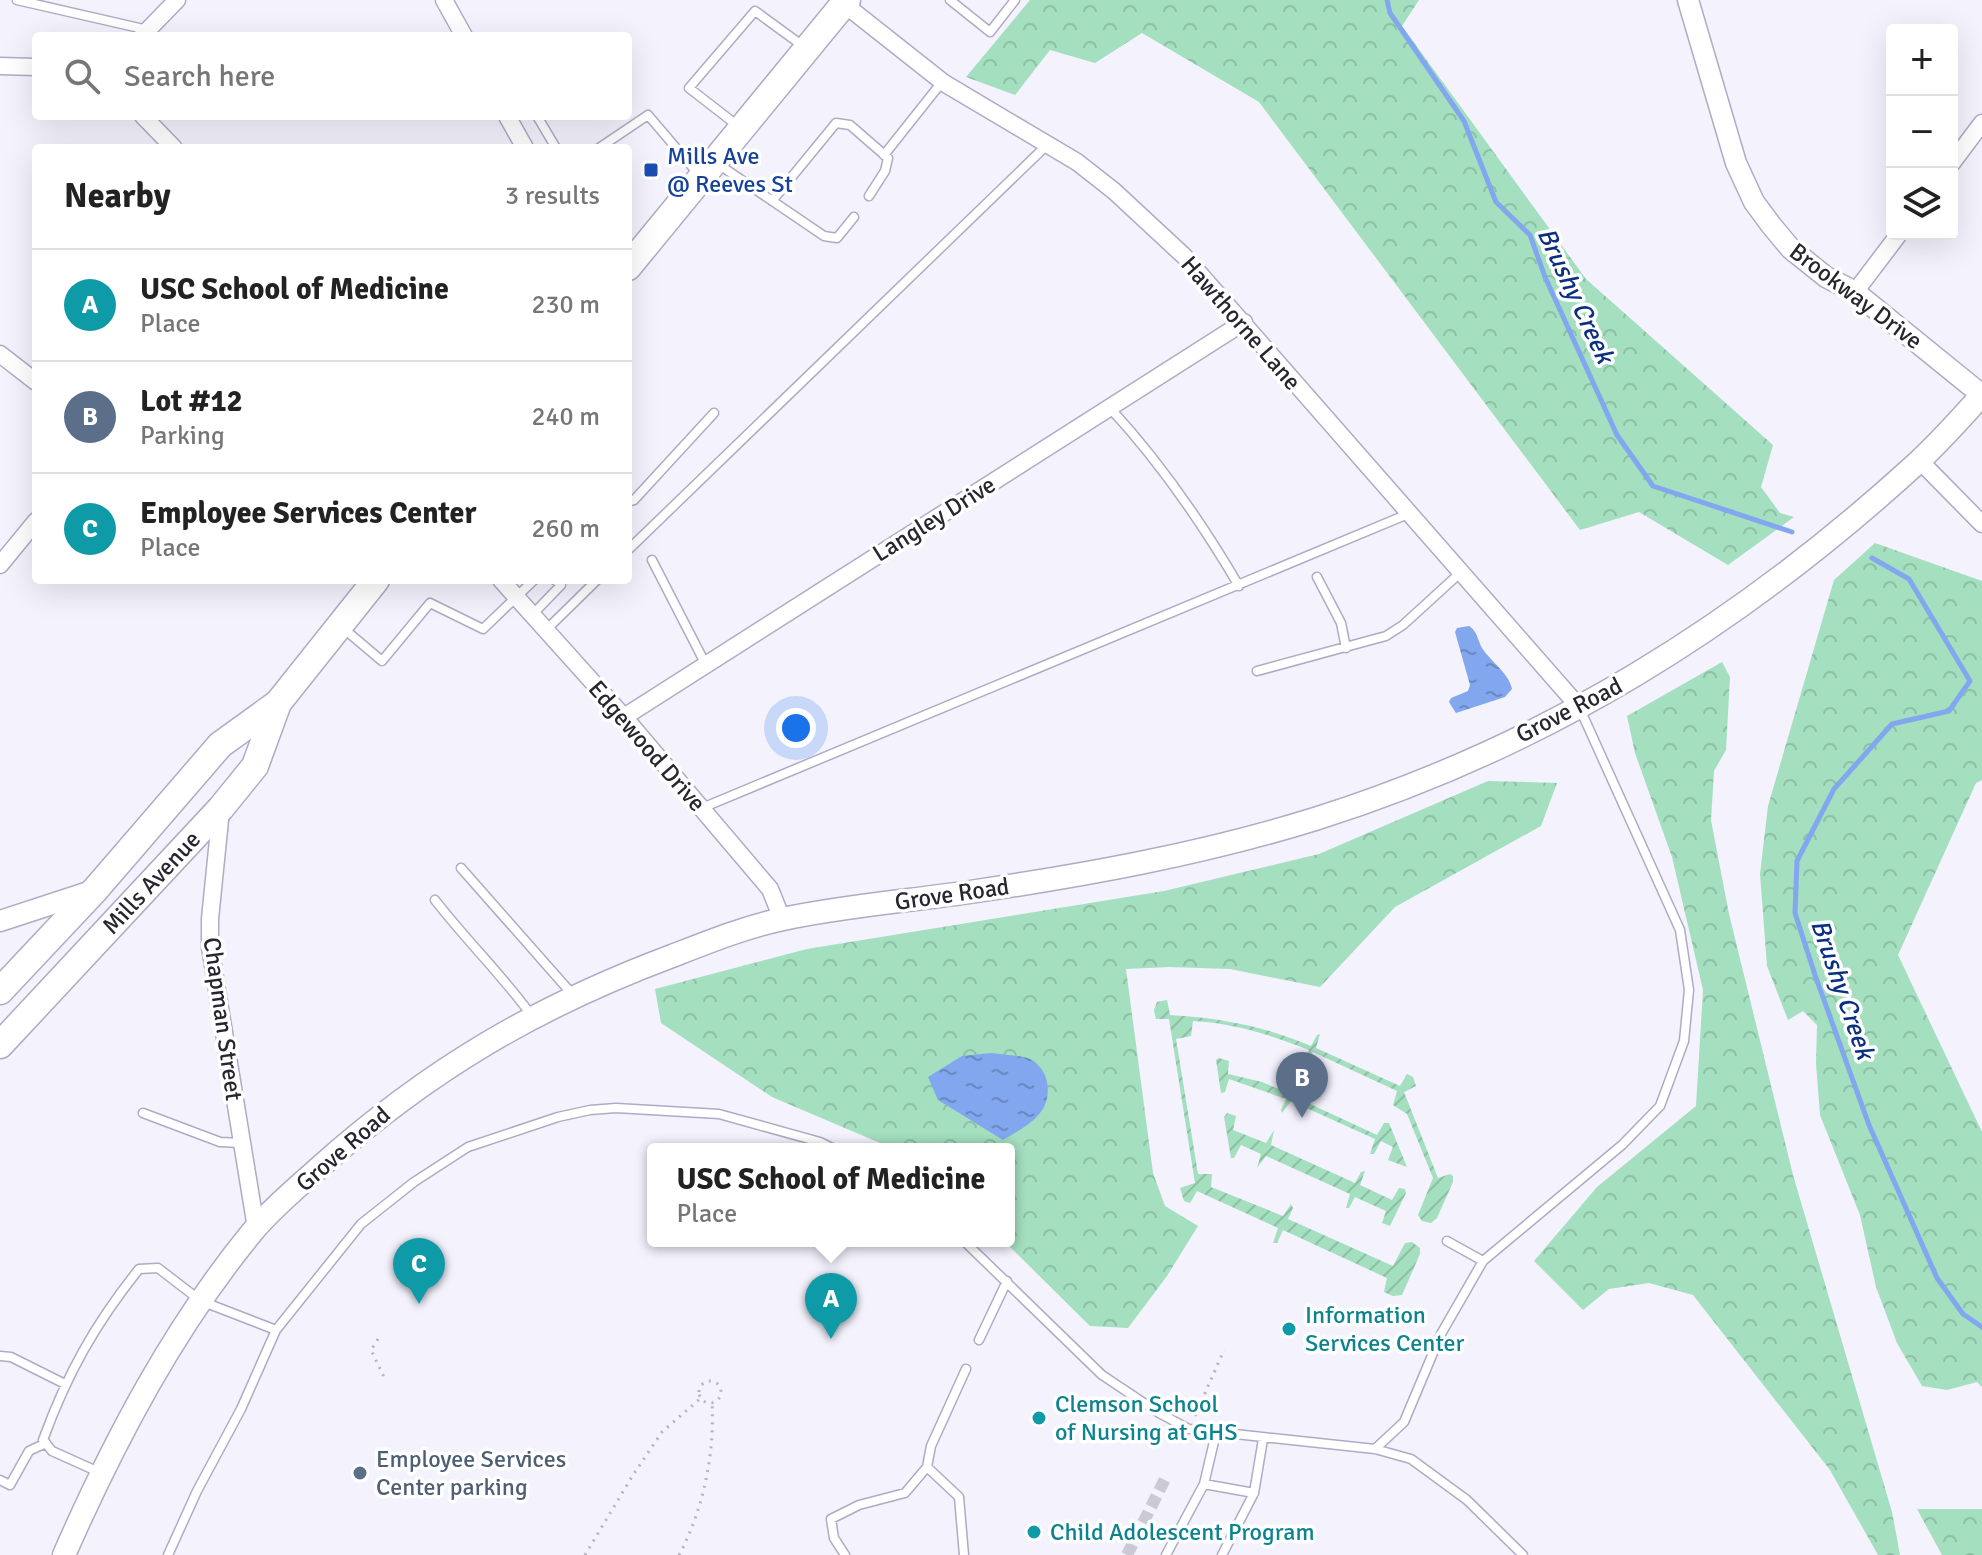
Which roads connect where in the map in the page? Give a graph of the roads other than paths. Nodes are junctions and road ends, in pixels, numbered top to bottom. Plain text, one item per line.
1 (17, 0) edge
2 (177, 0) edge
3 (444, 0) edge
4 (756, 0) edge
5 (950, 0) edge
6 (1015, 0) edge
7 (1688, 0) edge
8 (843, 1) edge
9 (755, 11) junction
10 (141, 32) edge
11 (146, 32) edge
12 (462, 32) edge
13 (807, 49) junction
14 (0, 66) edge
15 (32, 67) edge
16 (942, 82) junction
17 (147, 120) edge
18 (509, 120) edge
19 (539, 120) edge
20 (1982, 123) edge
21 (741, 129) junction
22 (170, 144) edge
23 (523, 144) edge
24 (554, 144) edge
25 (605, 144) edge
26 (1047, 145) junction
27 (884, 155) junction
28 (1958, 155) edge
29 (708, 170) junction
30 (869, 196) dead end
31 (772, 201) junction
32 (854, 217) dead end
33 (1894, 240) edge
34 (632, 262) edge
35 (1855, 292) junction
36 (1244, 322) junction
37 (0, 354) edge
38 (32, 379) edge
39 (1982, 395) edge
40 (1110, 408) junction
41 (714, 413) dead end
42 (1920, 461) junction
43 (632, 497) edge
44 (1408, 514) junction
45 (1982, 524) edge
46 (32, 526) edge
47 (632, 546) edge
48 (652, 560) dead end
49 (0, 565) edge
50 (1460, 573) junction
51 (1317, 577) dead end
52 (373, 584) edge
53 (504, 584) edge
54 (529, 584) edge
55 (560, 584) edge
56 (593, 584) edge
57 (1239, 586) junction
58 (515, 596) junction
59 (532, 615) junction
60 (339, 625) junction
61 (546, 630) junction
62 (1346, 648) junction
63 (706, 665) junction
64 (1257, 671) dead end
65 (278, 703) junction
66 (1580, 708) junction
67 (624, 717) junction
68 (221, 808) junction
69 (702, 808) junction
70 (461, 868) dead end
71 (95, 890) junction
72 (435, 900) dead end
73 (782, 919) junction
74 (0, 921) edge
75 (0, 991) edge
76 (573, 996) junction
77 (532, 1017) junction
78 (0, 1045) edge
79 (143, 1113) dead end
80 (242, 1143) junction
81 (822, 1143) edge
82 (256, 1228) junction
83 (1447, 1241) dead end
84 (970, 1247) edge
85 (1483, 1261) junction
86 (1007, 1281) junction
87 (201, 1301) junction
88 (276, 1330) junction
89 (979, 1340) dead end
90 (0, 1356) edge
91 (966, 1369) dead end
92 (65, 1384) junction
93 (1216, 1433) junction
94 (1263, 1439) junction
95 (46, 1443) junction
96 (1375, 1449) junction
97 (927, 1467) junction
98 (102, 1473) junction
99 (0, 1480) edge
100 (1204, 1484) junction
101 (1254, 1493) junction
102 (64, 1555) edge
103 (168, 1555) edge
104 (845, 1555) edge
105 (964, 1555) edge
106 (1166, 1555) edge
107 (1222, 1555) edge
108 (1523, 1555) edge

1 - 10 lane
2 - 11 street
3 - 12 street
4 - 9 lane
5 - 6 lane
7 - 35 street, Brookway Drive
8 - 13 main road
8 - 16 street, Hawthorne Lane
9 - 13 lane
9 - 21 lane
13 - 21 main road
14 - 15 street
16 - 26 street, Hawthorne Lane
16 - 27 lane
17 - 22 street
18 - 23 street
19 - 24 lane
20 - 28 street
21 - 29 main road
25 - 29 lane
26 - 36 street, Hawthorne Lane
26 - 47 lane
27 - 30 lane
27 - 31 lane
29 - 31 lane
29 - 34 main road
31 - 32 lane
33 - 35 street
35 - 39 street, Brookway Drive
36 - 40 street, Langley Drive
36 - 44 street, Hawthorne Lane
37 - 38 street
39 - 42 main road, Grove Road
40 - 57 lane
40 - 63 street, Langley Drive
41 - 43 lane
42 - 45 street
42 - 66 main road, Grove Road
44 - 50 street, Hawthorne Lane
44 - 57 lane
46 - 49 street
48 - 63 lane
50 - 62 lane
50 - 66 street, Hawthorne Lane
51 - 62 lane
52 - 60 main road, Mills Avenue
53 - 58 street, Edgewood Drive
54 - 58 lane
55 - 59 lane
56 - 61 lane
57 - 69 lane
58 - 59 street, Edgewood Drive
58 - 60 lane
59 - 61 street, Edgewood Drive
60 - 65 main road, Mills Avenue
61 - 67 street, Edgewood Drive
62 - 64 lane
63 - 67 street, Langley Drive
65 - 68 main road, Mills Avenue
65 - 71 main road, Mills Avenue
66 - 73 main road, Grove Road
66 - 85 lane
67 - 69 street, Edgewood Drive
68 - 78 main road, Mills Avenue
68 - 80 street, Chapman Street
69 - 73 street, Edgewood Drive
70 - 76 lane
71 - 74 street
71 - 75 main road, Mills Avenue
72 - 77 lane
73 - 76 main road, Grove Road
76 - 77 main road, Grove Road
77 - 82 main road, Grove Road
79 - 80 lane
80 - 82 street, Chapman Street
81 - 88 lane
82 - 87 main road, Grove Road
83 - 85 lane
84 - 86 lane
85 - 96 lane
86 - 89 lane
86 - 93 lane
87 - 88 lane
87 - 92 lane
87 - 98 main road, Grove Road
88 - 103 lane
90 - 92 lane
91 - 97 lane
92 - 95 lane
93 - 94 lane
93 - 100 lane
94 - 96 lane
94 - 101 lane
95 - 98 lane
95 - 99 lane
96 - 108 lane
97 - 104 lane
97 - 105 lane
98 - 102 main road, Grove Road
100 - 101 lane
100 - 106 lane
101 - 107 lane

